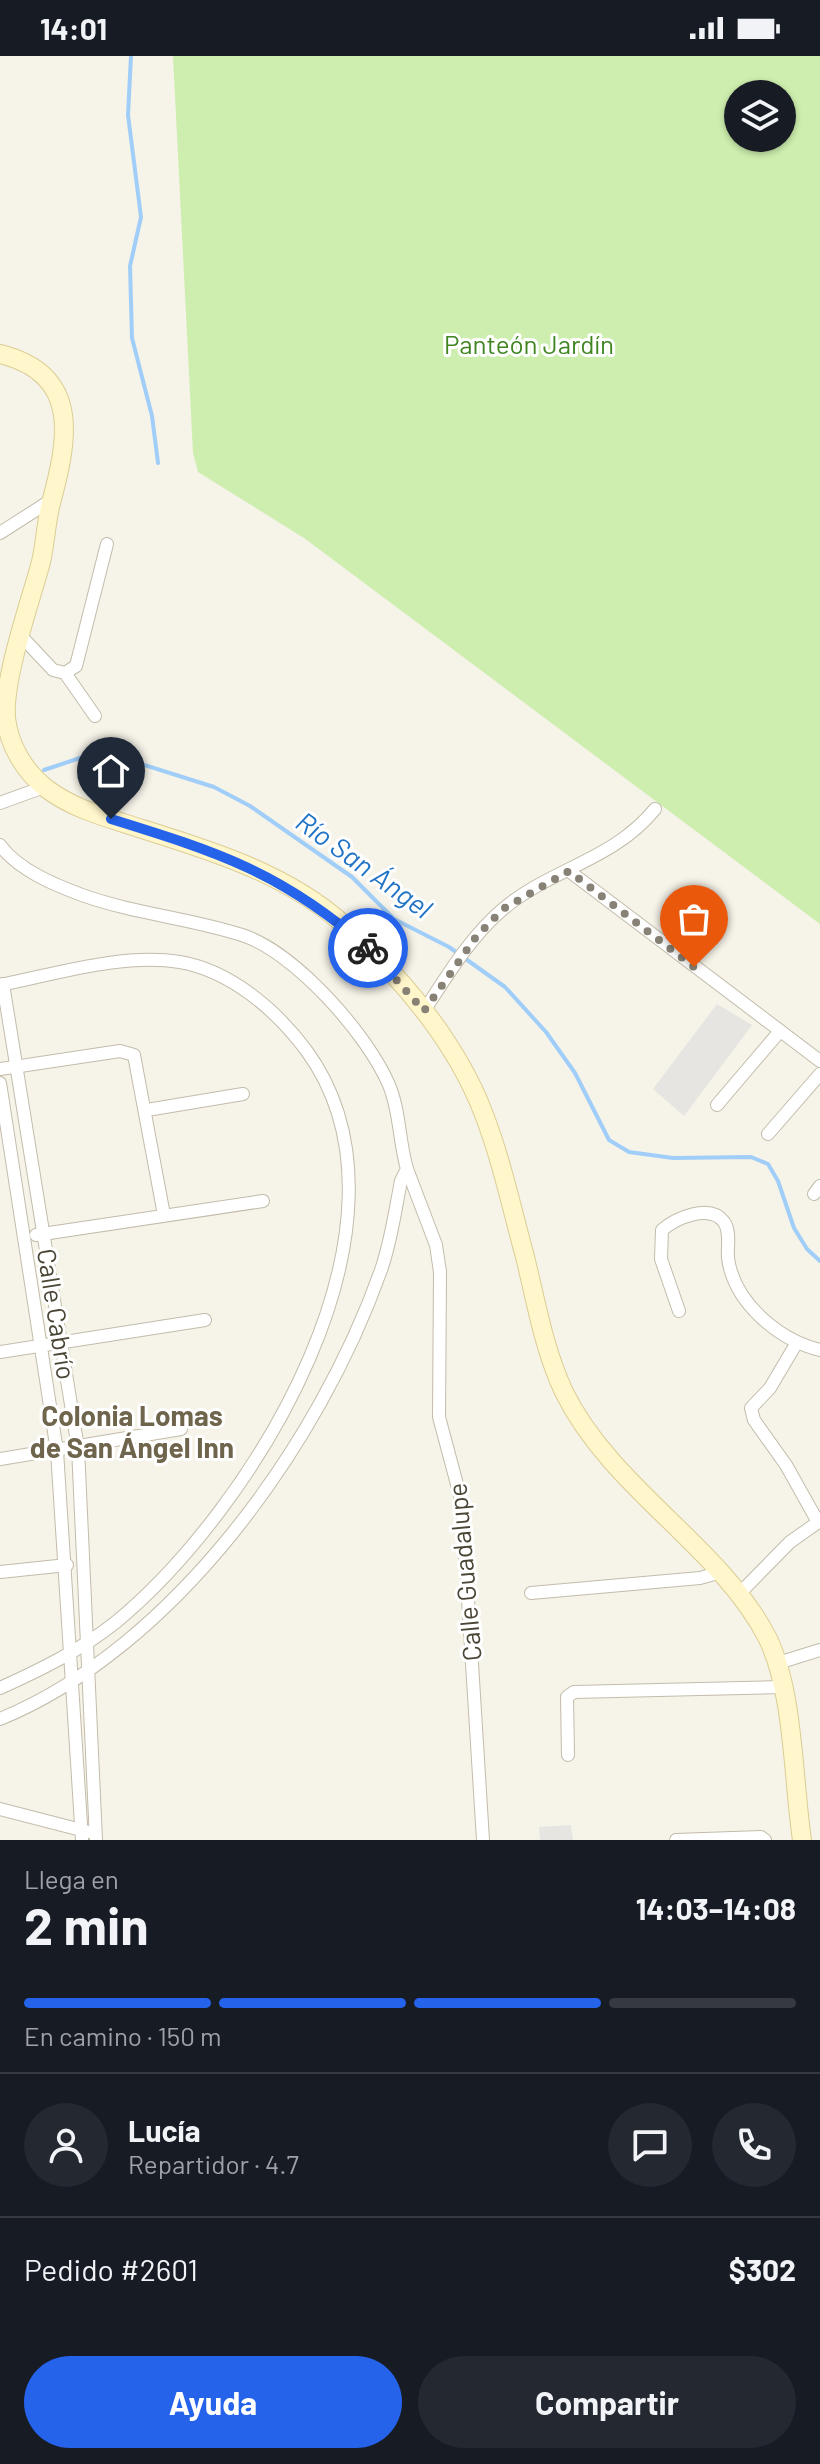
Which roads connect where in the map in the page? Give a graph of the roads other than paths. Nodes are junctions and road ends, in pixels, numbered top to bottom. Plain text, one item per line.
1 (1, 352) edge
2 (53, 499) junction
3 (0, 533) edge
4 (107, 544) dead end
5 (22, 637) junction
6 (65, 673) junction
7 (95, 716) dead end
8 (44, 787) junction
9 (0, 803) edge
10 (655, 809) dead end
11 (0, 845) edge
12 (569, 871) junction
13 (2, 985) edge
14 (424, 1011) junction
15 (780, 1031) junction
16 (820, 1061) edge
17 (14, 1067) junction
18 (0, 1069) edge
19 (820, 1074) edge
20 (0, 1083) edge
21 (243, 1094) dead end
22 (717, 1105) dead end
23 (147, 1110) junction
24 (768, 1134) dead end
25 (407, 1169) junction
26 (263, 1201) dead end
27 (164, 1215) junction
28 (43, 1234) junction
29 (25, 1236) junction
30 (679, 1311) dead end
31 (205, 1320) dead end
32 (61, 1343) junction
33 (796, 1344) junction
34 (43, 1346) junction
35 (820, 1350) edge
36 (0, 1352) edge
37 (181, 1429) dead end
38 (78, 1448) junction
39 (57, 1451) junction
40 (0, 1459) edge
41 (819, 1522) edge
42 (67, 1565) junction
43 (0, 1572) edge
44 (718, 1573) junction
45 (531, 1593) dead end
46 (738, 1595) junction
47 (88, 1643) junction
48 (820, 1650) edge
49 (71, 1652) junction
50 (778, 1663) junction
51 (87, 1673) junction
52 (72, 1683) junction
53 (783, 1687) junction
54 (0, 1688) edge
55 (0, 1719) edge
56 (568, 1755) dead end
57 (0, 1809) edge
58 (81, 1835) edge
59 (96, 1837) edge
60 (797, 1839) edge
61 (483, 1840) edge
62 (676, 1840) edge
63 (765, 1840) edge

1 - 2 main road
2 - 3 street
2 - 5 main road
4 - 6 street
5 - 6 street
5 - 8 main road
6 - 7 street
8 - 9 street
8 - 14 main road
10 - 12 street
11 - 25 street, Calle Guadalupe
12 - 14 street
12 - 15 street
13 - 17 street, Calle Cabrío
13 - 47 street
14 - 44 main road
15 - 16 street
15 - 22 street
17 - 18 street
17 - 23 street
17 - 28 street, Calle Cabrío
19 - 24 street
20 - 29 street, Calle Cabrío
21 - 23 street
23 - 27 street
25 - 51 street, Calle Guadalupe
25 - 61 street, Calle Guadalupe
26 - 27 street
27 - 28 street
28 - 29 street
28 - 32 street, Calle Cabrío
29 - 34 street, Calle Cabrío
30 - 33 street
31 - 32 street
32 - 34 street
32 - 38 street, Calle Cabrío
33 - 35 street
33 - 41 street
34 - 36 street
34 - 39 street, Calle Cabrío
37 - 38 street
38 - 39 street
38 - 47 street, Calle Cabrío
39 - 40 street
39 - 42 street, Calle Cabrío
41 - 46 street
42 - 43 street
42 - 49 street, Calle Cabrío
44 - 45 street
44 - 46 main road
46 - 50 main road
47 - 49 street
47 - 51 street, Calle Cabrío
48 - 50 street
49 - 52 street, Calle Cabrío
49 - 54 street
50 - 53 main road
51 - 52 street, Calle Guadalupe
51 - 59 street, Calle Cabrío
52 - 55 street, Calle Guadalupe
52 - 58 street, Calle Cabrío
53 - 56 street
53 - 60 main road
57 - 58 street
58 - 59 street
62 - 63 street

